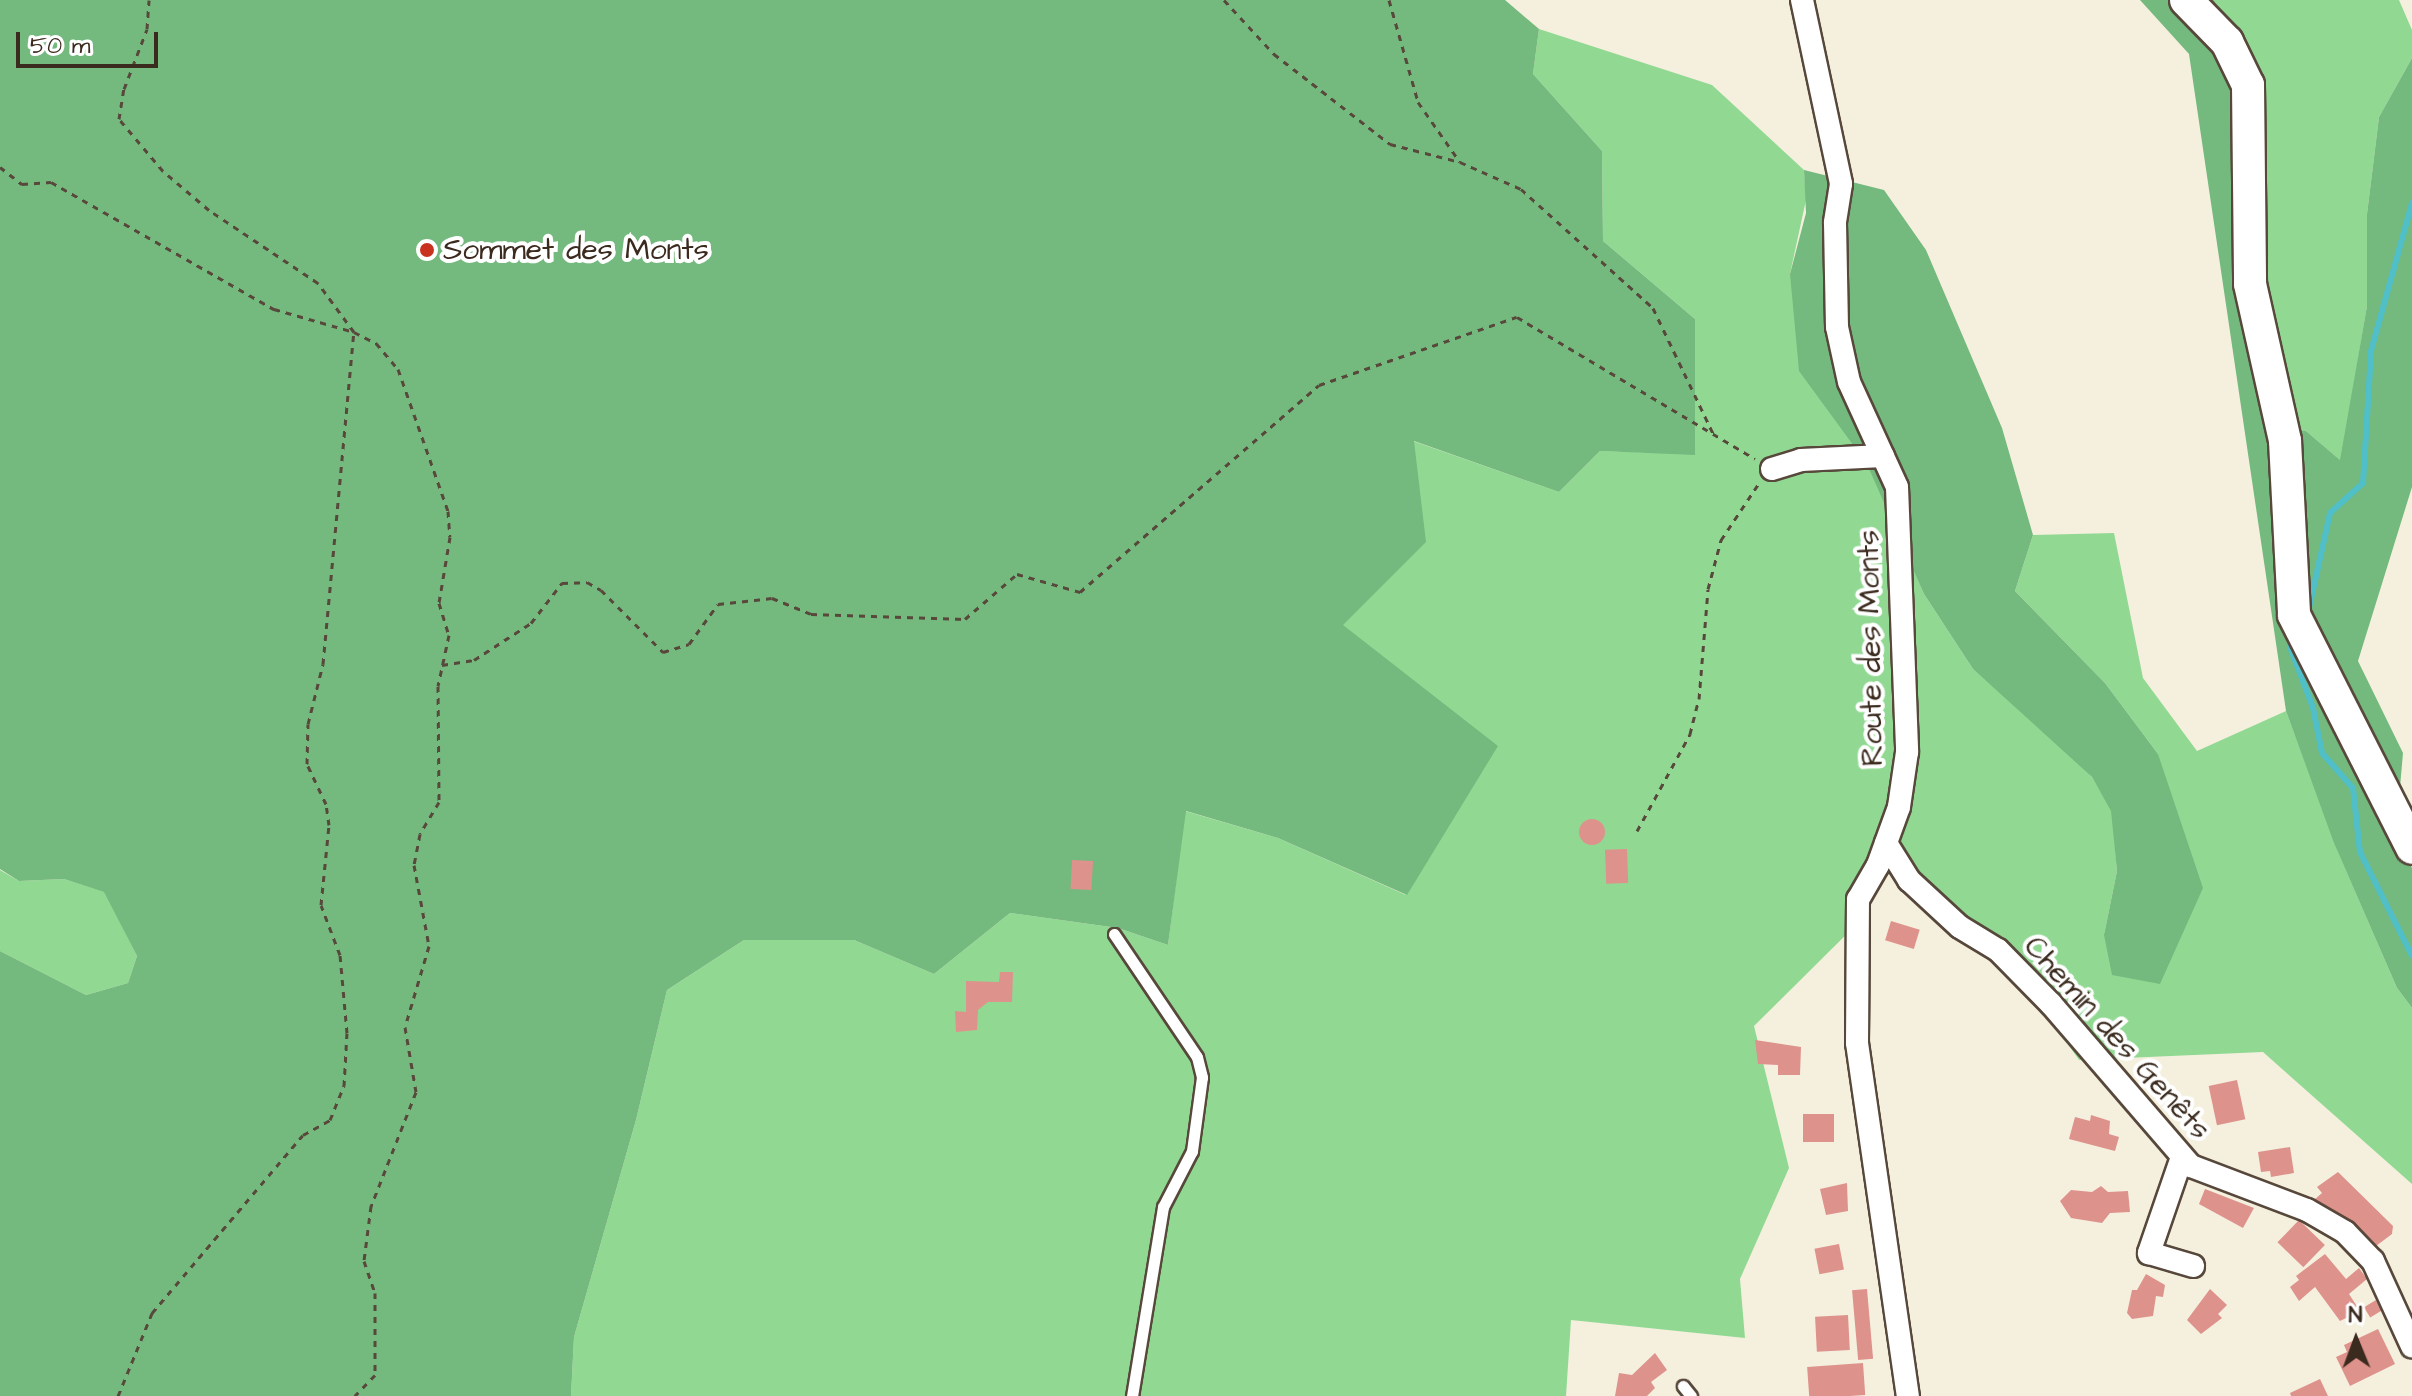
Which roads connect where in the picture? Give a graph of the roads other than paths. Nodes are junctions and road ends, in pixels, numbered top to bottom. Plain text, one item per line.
1 (1802, 0) edge
2 (2186, 0) edge
3 (1883, 456) junction
4 (1772, 469) road end
5 (1886, 843) junction
6 (2412, 848) edge
7 (1114, 934) dead end
8 (2182, 1157) junction
9 (2193, 1266) dead end
10 (2412, 1346) edge
11 (1132, 1396) edge
12 (1908, 1396) edge

1 - 3 street, Route des Monts
2 - 6 street
3 - 4 street
3 - 5 street, Route des Monts
5 - 8 street, Chemin des Genêts
5 - 12 street, Route des Monts
7 - 11 lane
8 - 9 street
8 - 10 street, Chemin des Genêts

